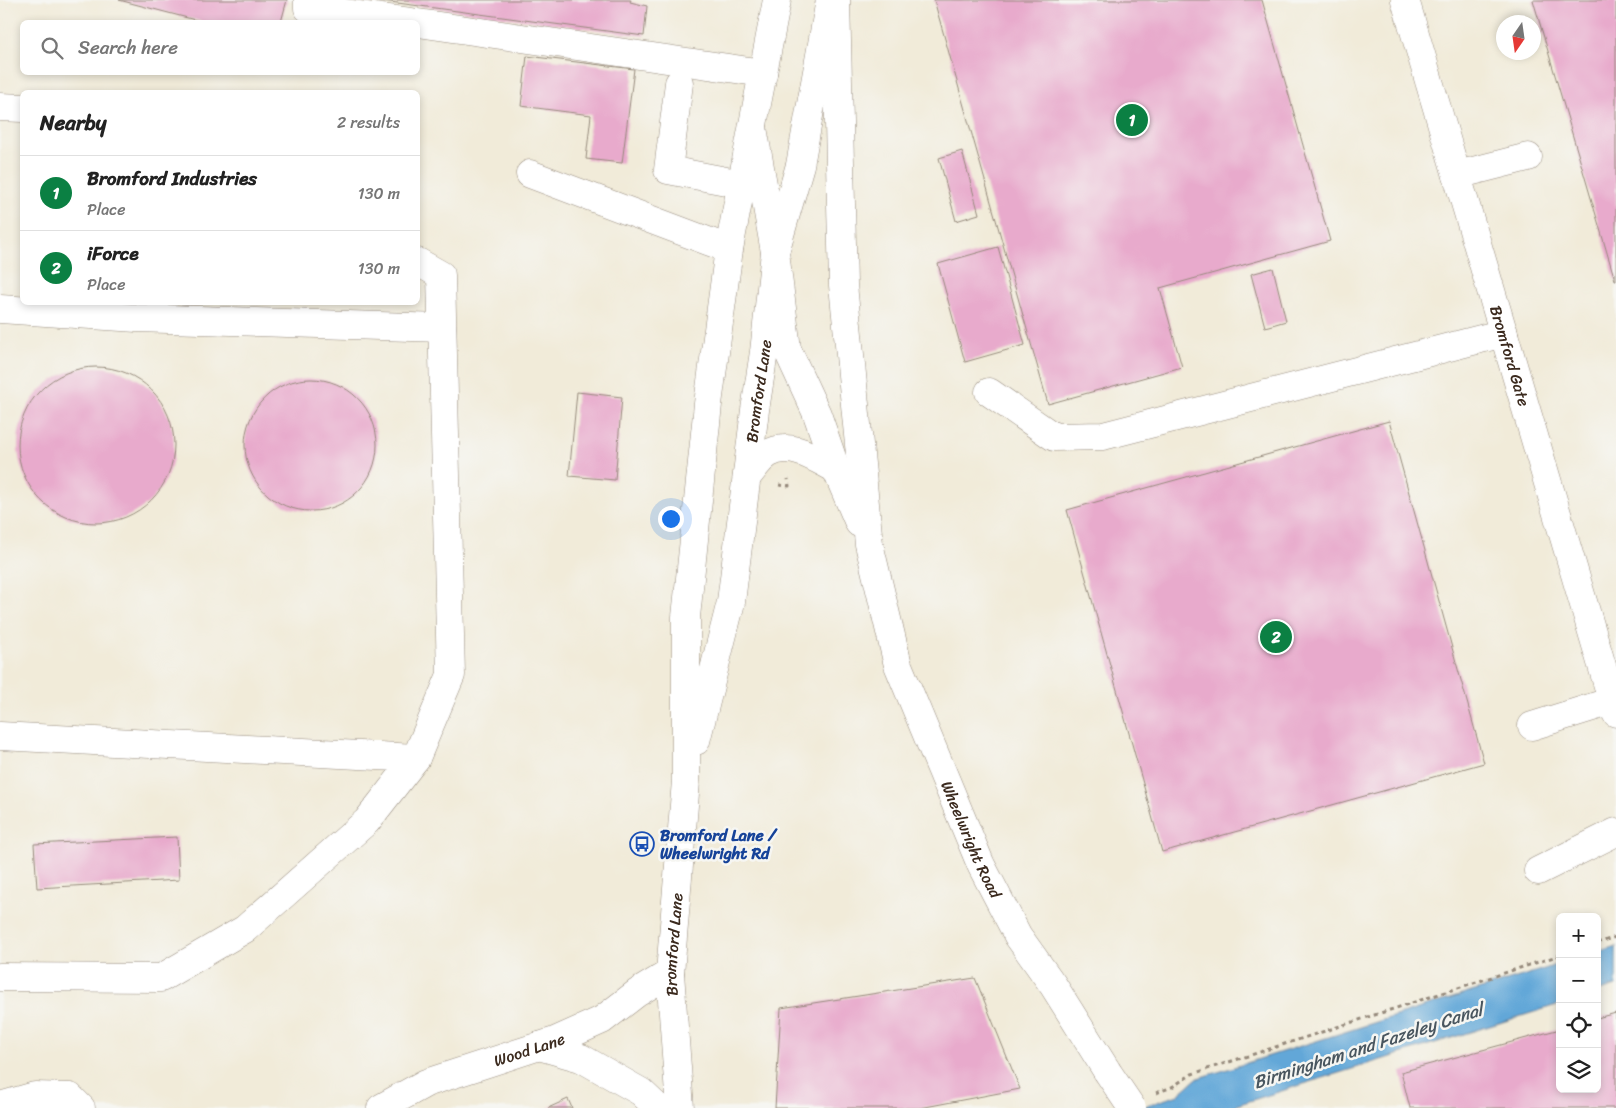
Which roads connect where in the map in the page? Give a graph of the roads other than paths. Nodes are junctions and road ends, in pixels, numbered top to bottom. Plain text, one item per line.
1 (308, 0) edge
2 (777, 0) edge
3 (830, 0) edge
4 (836, 0) edge
5 (1405, 0) edge
6 (397, 20) edge
7 (420, 23) edge
8 (763, 73) junction
9 (679, 83) dead end
10 (0, 107) edge
11 (20, 108) edge
12 (753, 126) junction
13 (1528, 157) dead end
14 (530, 174) dead end
15 (1457, 175) junction
16 (742, 184) junction
17 (730, 249) junction
18 (775, 252) junction
19 (420, 263) edge
20 (0, 309) edge
21 (442, 328) junction
22 (1504, 333) junction
23 (989, 392) dead end
24 (836, 469) junction
25 (747, 477) junction
26 (869, 544) junction
27 (1614, 707) edge
28 (1532, 726) dead end
29 (0, 736) edge
30 (416, 758) junction
31 (686, 781) junction
32 (1616, 832) edge
33 (1538, 871) dead end
34 (670, 973) junction
35 (0, 977) edge
36 (539, 1046) junction
37 (0, 1106) edge
38 (80, 1108) edge
39 (381, 1108) edge
40 (658, 1108) edge
41 (680, 1108) edge
42 (1132, 1108) edge

1 - 6 street
2 - 8 street, Bromford Lane
3 - 18 street, Bromford Lane
4 - 26 street
5 - 15 street, Bromford Gate
7 - 8 street
8 - 12 street, Bromford Lane
9 - 16 street
10 - 11 street
12 - 16 street, Bromford Lane
12 - 18 street
13 - 15 street
14 - 17 street
15 - 22 street, Bromford Gate
16 - 17 street, Bromford Lane
17 - 31 street, Bromford Lane
18 - 24 street
18 - 25 street, Bromford Lane
19 - 21 street
20 - 21 street
21 - 30 street
22 - 23 street
22 - 27 street, Bromford Gate
24 - 25 street
24 - 26 street
25 - 31 street, Bromford Lane
26 - 42 street, Wheelwright Road, bridge
27 - 28 street
29 - 30 street
30 - 35 street
31 - 34 street, Bromford Lane
32 - 33 street
34 - 36 street, Wood Lane
34 - 41 street, Bromford Lane
36 - 39 street, Wood Lane
36 - 40 street
37 - 38 street

